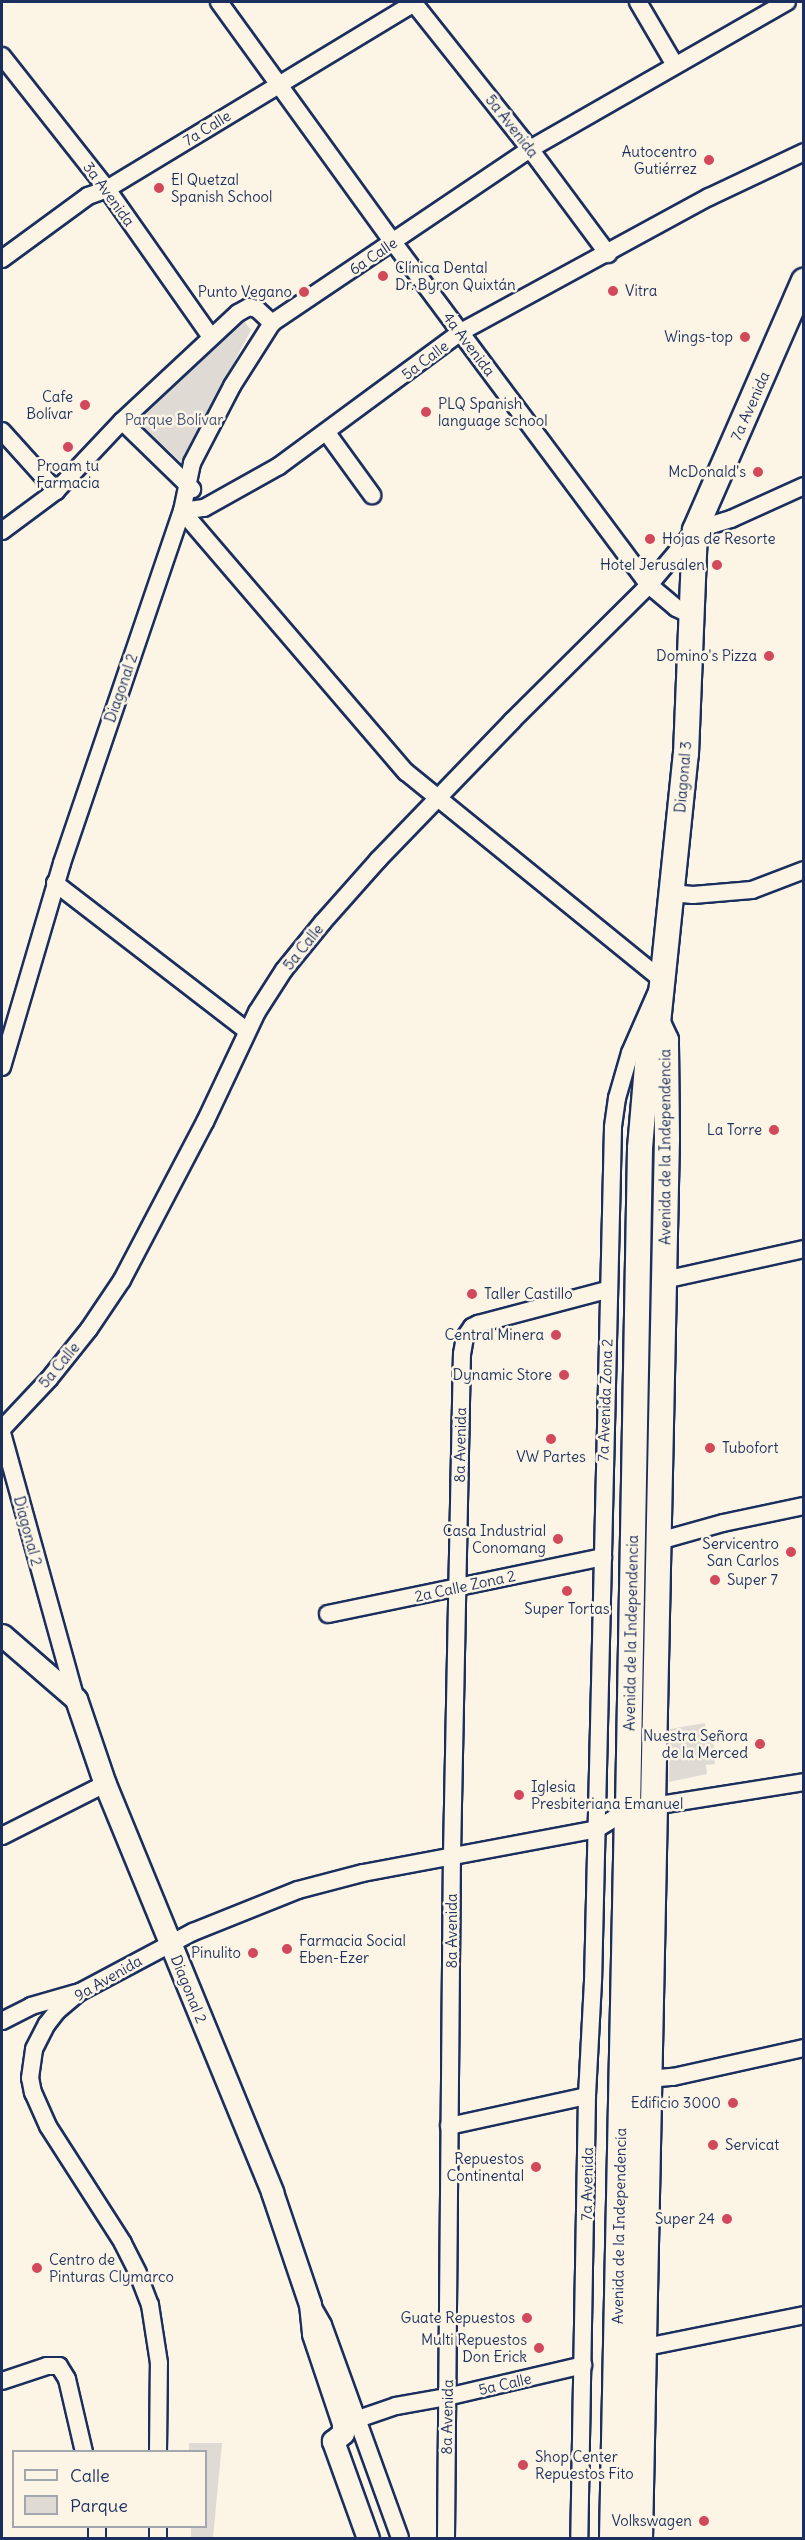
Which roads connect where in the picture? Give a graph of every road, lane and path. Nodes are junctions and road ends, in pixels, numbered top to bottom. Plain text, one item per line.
1 (219, 2) edge
2 (414, 2) edge
3 (638, 2) edge
4 (787, 2) edge
5 (2, 56) edge
6 (675, 65) junction
7 (279, 83) junction
8 (530, 149) junction
9 (804, 152) edge
10 (106, 189) junction
11 (393, 242) junction
12 (608, 254) junction
13 (2, 259) edge
14 (804, 281) edge
15 (272, 323) junction
16 (461, 332) junction
17 (211, 337) junction
18 (122, 421) junction
19 (2, 431) edge
20 (327, 433) junction
21 (187, 482) junction
22 (804, 486) edge
23 (56, 490) junction
24 (372, 495) dead end
25 (204, 508) junction
26 (182, 511) junction
27 (695, 530) junction
28 (2, 531) edge
29 (649, 585) junction
30 (691, 615) junction
31 (437, 798) junction
32 (804, 870) edge
33 (55, 883) junction
34 (671, 893) junction
35 (662, 980) junction
36 (658, 1023) junction
37 (247, 1031) junction
38 (4, 1046) edge
39 (2, 1066) edge
40 (804, 1249) edge
41 (664, 1280) junction
42 (607, 1290) junction
43 (2, 1431) edge
44 (804, 1506) edge
45 (658, 1541) junction
46 (603, 1557) junction
47 (458, 1588) junction
48 (328, 1614) dead end
49 (2, 1635) edge
50 (76, 1699) junction
51 (804, 1782) edge
52 (105, 1784) junction
53 (640, 1808) junction
54 (597, 1829) junction
55 (2, 1836) edge
56 (452, 1855) junction
57 (170, 1944) junction
58 (80, 1992) junction
59 (2, 2021) edge
60 (804, 2048) edge
61 (648, 2079) junction
62 (587, 2096) junction
63 (449, 2126) junction
64 (310, 2304) junction
65 (804, 2314) edge
66 (641, 2348) junction
67 (583, 2366) junction
68 (2, 2381) edge
69 (447, 2397) junction
70 (358, 2420) junction
71 (84, 2450) edge
72 (158, 2450) edge
73 (85, 2538) edge
74 (97, 2538) edge
75 (368, 2538) edge
76 (400, 2538) edge
77 (446, 2538) edge
78 (579, 2538) edge
79 (612, 2538) edge
80 (638, 2538) edge

1 - 7 street, 4a Avenida
2 - 7 street, 7a Calle
2 - 8 street, 5a Avenida
3 - 6 street
4 - 6 street, 6a Calle
5 - 10 street, 3a Avenida
6 - 8 street, 6a Calle
7 - 10 street, 7a Calle
7 - 11 street, 4a Avenida
8 - 11 street, 6a Calle
8 - 12 street, 5a Avenida
9 - 12 street, 5a Calle
10 - 13 street, 7a Calle
10 - 17 street, 3a Avenida
11 - 15 street, 6a Calle
11 - 16 street, 4a Avenida
12 - 16 street, 5a Calle
14 - 27 main road, 7a Avenida
15 - 17 street
15 - 21 street, Diagonal 2
16 - 20 street, 5a Calle
16 - 29 street, 4a Avenida
17 - 18 street
18 - 21 street
18 - 23 street
19 - 23 street
20 - 24 street
20 - 25 street, 5a Calle
21 - 25 street
21 - 26 street, Diagonal 2
22 - 27 street
23 - 28 street
25 - 26 street, 5a Calle
26 - 31 street
26 - 33 street, Diagonal 2
27 - 29 street, 5a Calle
27 - 30 main road, Diagonal 3
29 - 30 street, 4a Avenida
29 - 31 street, 5a Calle
30 - 34 main road, Diagonal 3
31 - 35 street
31 - 37 street, 5a Calle
32 - 34 street
33 - 37 street
33 - 38 street, Diagonal 2
34 - 35 main road, Diagonal 3
35 - 36 main road, Diagonal 3
35 - 42 street, 7a Avenida Zona 2
36 - 41 main road, Avenida de la Independencia
36 - 53 main road, Avenida de la Independencia
37 - 43 street, 5a Calle
38 - 39 street, Diagonal 2
40 - 41 street
41 - 45 main road, Avenida de la Independencia
42 - 46 street, 7a Avenida Zona 2
42 - 47 street, 8a Avenida
43 - 50 street, Diagonal 2
44 - 45 street
45 - 53 main road, Avenida de la Independencia
46 - 47 street, 2a Calle Zona 2
46 - 54 street, 7a Avenida Zona 2
47 - 48 street, 2a Calle Zona 2
47 - 56 street, 8a Avenida
49 - 50 street
50 - 52 street, Diagonal 2
51 - 53 street
52 - 55 street
52 - 57 street, Diagonal 2
53 - 54 street, 9a Avenida
53 - 61 main road, Avenida de la Independencia
53 - 79 main road, Avenida de la Independencia
54 - 56 street, 9a Avenida
54 - 62 street, 7a Avenida
56 - 57 street, 9a Avenida
56 - 63 street, 8a Avenida
57 - 58 street, 9a Avenida
57 - 64 street, Diagonal 2
58 - 59 street
58 - 72 street, 9a Avenida
60 - 61 street
61 - 66 main road, Avenida de la Independencia
62 - 63 street
62 - 67 street, 7a Avenida
63 - 69 street, 8a Avenida
64 - 70 street
64 - 75 street, Diagonal 2
65 - 66 street
66 - 80 main road, Avenida de la Independencia
67 - 69 street, 5a Calle
67 - 78 street, 7a Avenida
68 - 71 street
69 - 70 street, 5a Calle
69 - 77 street, 8a Avenida
70 - 76 street
73 - 74 street

